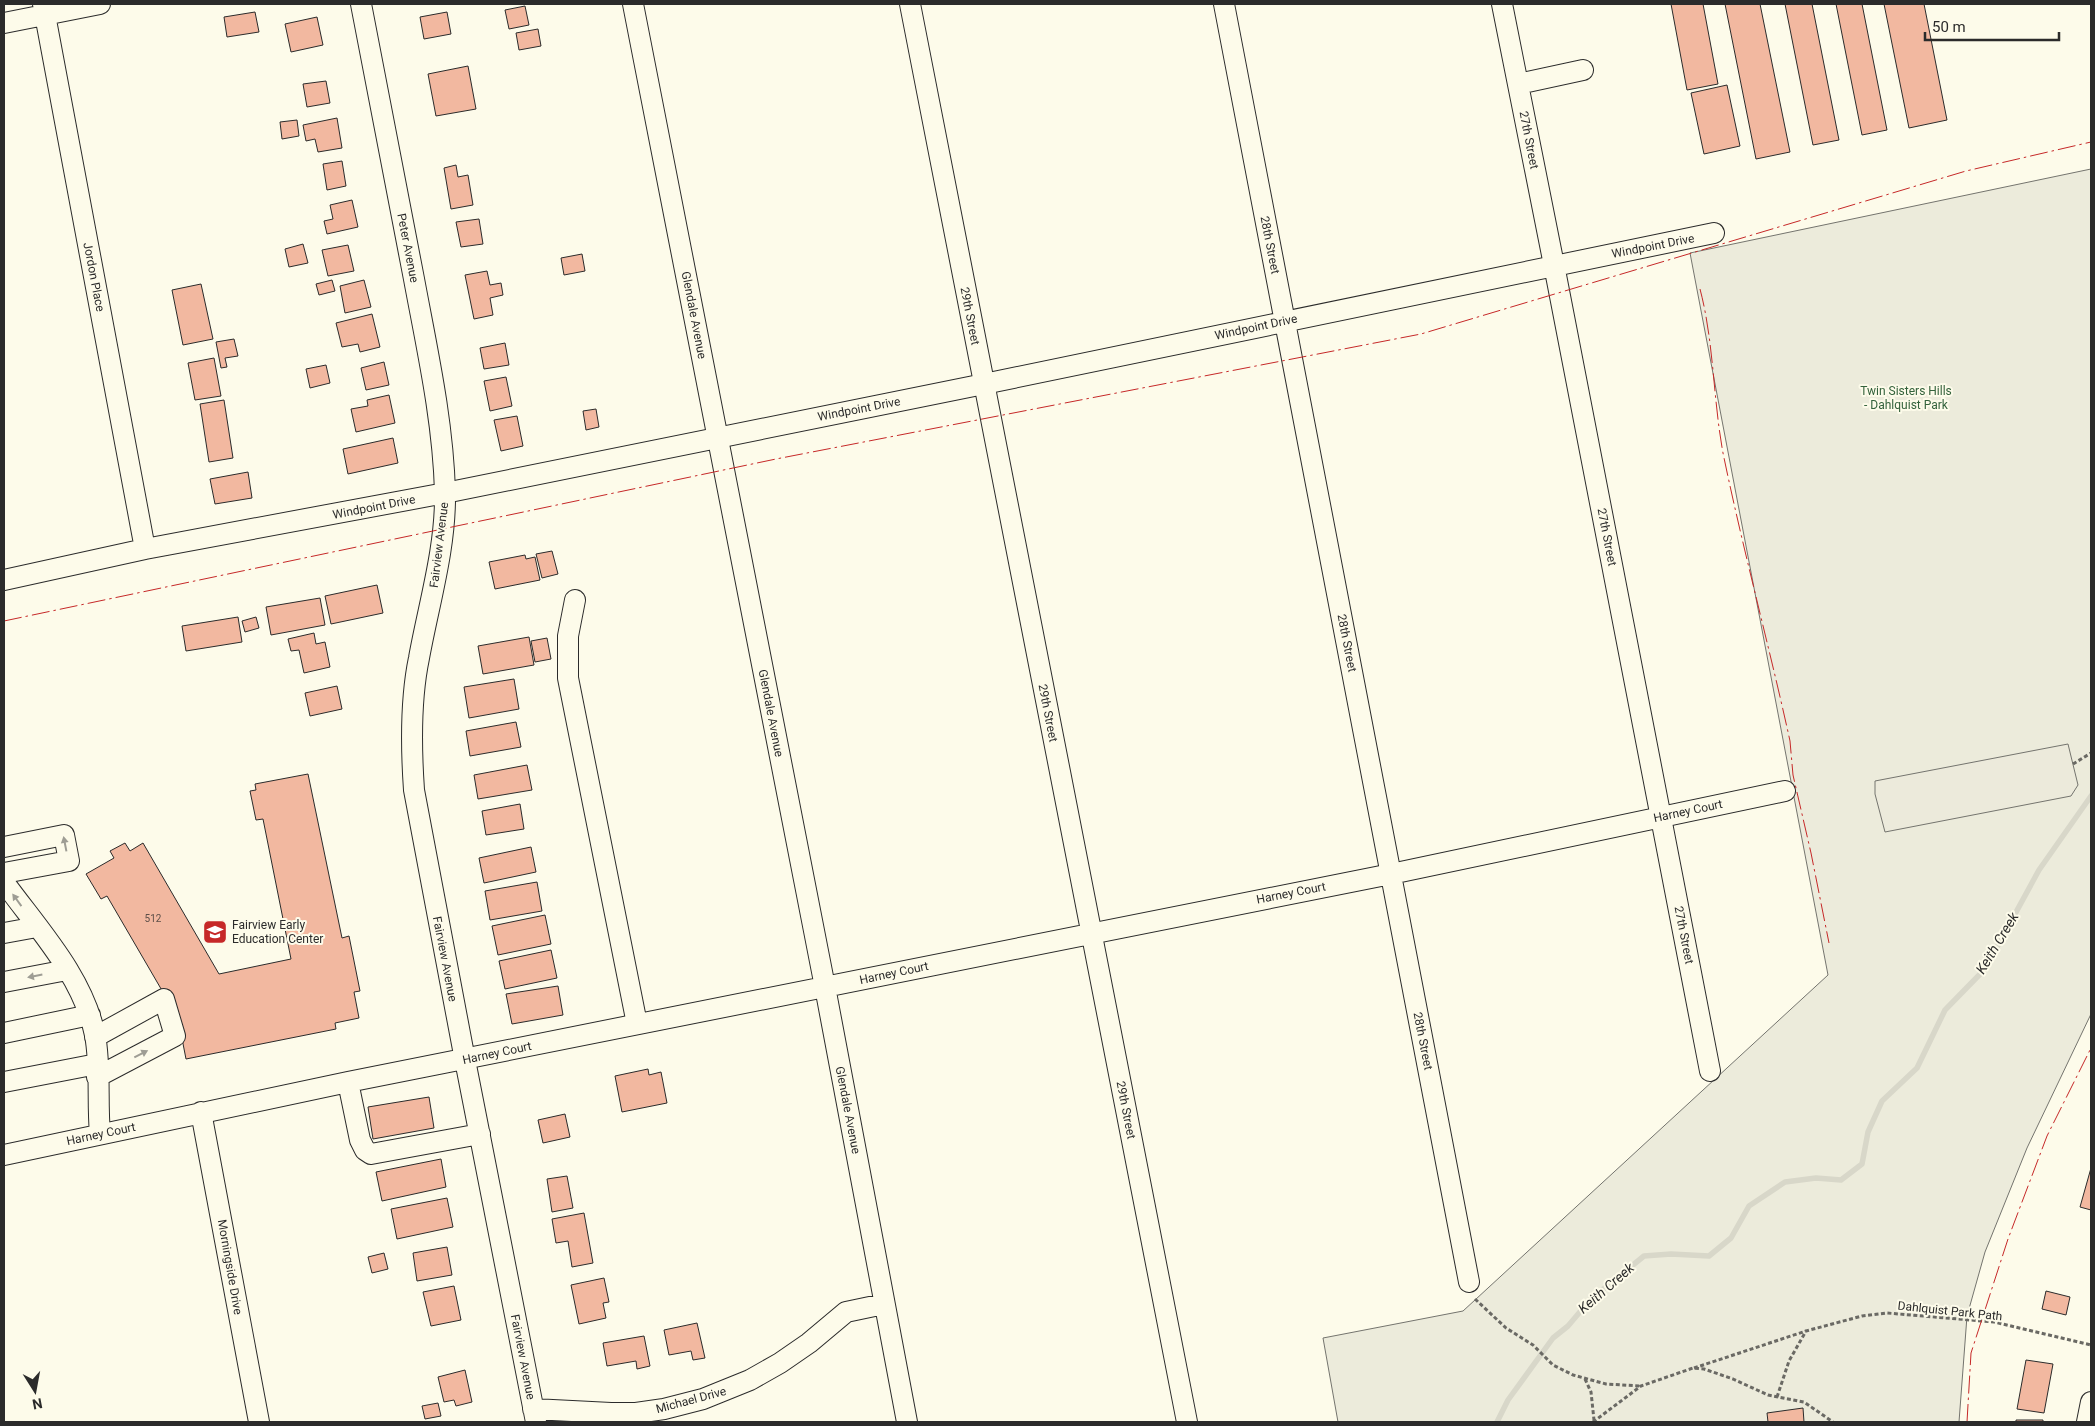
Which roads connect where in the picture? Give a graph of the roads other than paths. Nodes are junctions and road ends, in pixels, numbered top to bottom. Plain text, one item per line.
1 (100, 4) edge
2 (361, 4) edge
3 (633, 4) edge
4 (910, 4) edge
5 (1224, 4) edge
6 (1502, 4) edge
7 (44, 9) edge
8 (4, 23) edge
9 (1583, 70) dead end
10 (1518, 84) junction
11 (1714, 234) dead end
12 (1554, 265) junction
13 (1284, 321) junction
14 (984, 384) junction
15 (718, 438) junction
16 (445, 493) junction
17 (145, 549) junction
18 (4, 580) edge
19 (575, 600) dead end
20 (1785, 791) dead end
21 (1662, 816) junction
22 (4, 847) edge
23 (4, 873) edge
24 (1391, 874) junction
25 (4, 882) edge
26 (37, 927) junction
27 (1092, 932) junction
28 (4, 933) edge
29 (67, 970) junction
30 (4, 982) edge
31 (825, 987) junction
32 (90, 1015) junction
33 (637, 1024) junction
34 (4, 1033) edge
35 (95, 1037) junction
36 (465, 1060) junction
37 (97, 1070) junction
38 (1710, 1071) dead end
39 (4, 1082) edge
40 (348, 1082) junction
41 (201, 1112) junction
42 (100, 1134) junction
43 (480, 1134) junction
44 (4, 1154) edge
45 (1469, 1282) road end
46 (884, 1304) junction
47 (2091, 1402) edge
48 (535, 1416) edge
49 (258, 1422) edge
50 (907, 1422) edge
51 (1186, 1422) edge
52 (2087, 1422) edge

1 - 7 street
2 - 16 street, Peter Avenue
3 - 15 street, Glendale Avenue
4 - 14 street, 29th Street
5 - 13 street, 28th Street
6 - 10 street, 27th Street
7 - 8 street
7 - 17 street, Jordon Place
9 - 10 street
10 - 12 street, 27th Street
11 - 12 street, Windpoint Drive
12 - 13 street, Windpoint Drive
12 - 21 street, 27th Street
13 - 14 street, Windpoint Drive
13 - 24 street, 28th Street
14 - 15 street, Windpoint Drive
14 - 27 street, 29th Street
15 - 16 street, Windpoint Drive
15 - 31 street, Glendale Avenue
16 - 17 street, Windpoint Drive
16 - 36 street, Fairview Avenue
17 - 18 street, Windpoint Drive
19 - 33 street
20 - 21 street, Harney Court
21 - 24 street, Harney Court
21 - 38 street, 27th Street
23 -> 22 street
24 - 27 street, Harney Court
24 - 45 street, 28th Street
26 -> 25 street
26 - 28 street
26 - 29 street
27 - 31 street, Harney Court
27 - 51 street, 29th Street
29 -> 30 street
29 - 32 street
31 - 33 street, Harney Court
31 - 46 street, Glendale Avenue
32 - 34 street
32 - 35 street
33 - 36 street, Harney Court
35 - 37 street
37 -> 35 street
36 - 40 street, Harney Court
36 - 43 street, Fairview Avenue
37 - 39 street
37 - 42 street
40 - 41 street, Harney Court
40 - 43 street
41 - 42 street, Harney Court
41 - 49 street, Morningside Drive
42 - 44 street, Harney Court
43 - 48 street, Fairview Avenue
46 - 48 street, Michael Drive
46 - 50 street, Glendale Avenue
47 - 52 street

